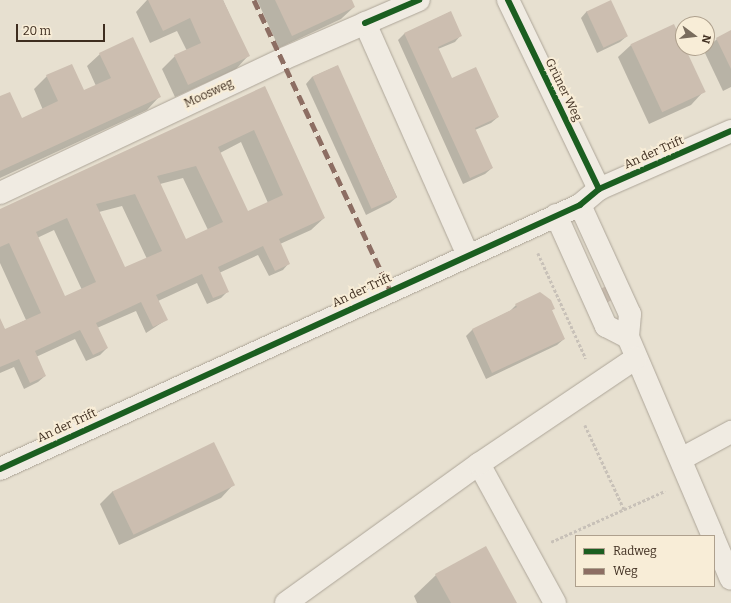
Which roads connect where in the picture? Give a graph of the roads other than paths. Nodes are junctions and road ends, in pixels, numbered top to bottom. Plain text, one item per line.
1 (419, 0) edge
2 (508, 0) edge
3 (365, 23) junction
4 (731, 131) edge
5 (598, 189) junction
6 (0, 193) edge
7 (580, 205) junction
8 (556, 215) junction
9 (468, 254) junction
10 (628, 337) junction
11 (636, 358) junction
12 (731, 432) edge
13 (681, 459) junction
14 (479, 464) junction
15 (0, 469) edge
16 (712, 535) edge
17 (715, 542) edge
18 (731, 579) edge
19 (286, 603) edge
20 (555, 603) edge

1 - 3 street, Moosweg
2 - 5 street, Grüner Weg
3 - 6 street, Moosweg
3 - 9 street
4 - 5 street, An der Trift
5 - 7 street, An der Trift
7 - 8 street, An der Trift
7 - 10 street
8 - 9 street, An der Trift
8 - 10 street
9 - 15 street, An der Trift
10 - 11 street
11 - 13 street
11 - 14 street
12 - 13 street
13 - 16 street
14 - 19 street
14 - 20 street
17 - 18 street

